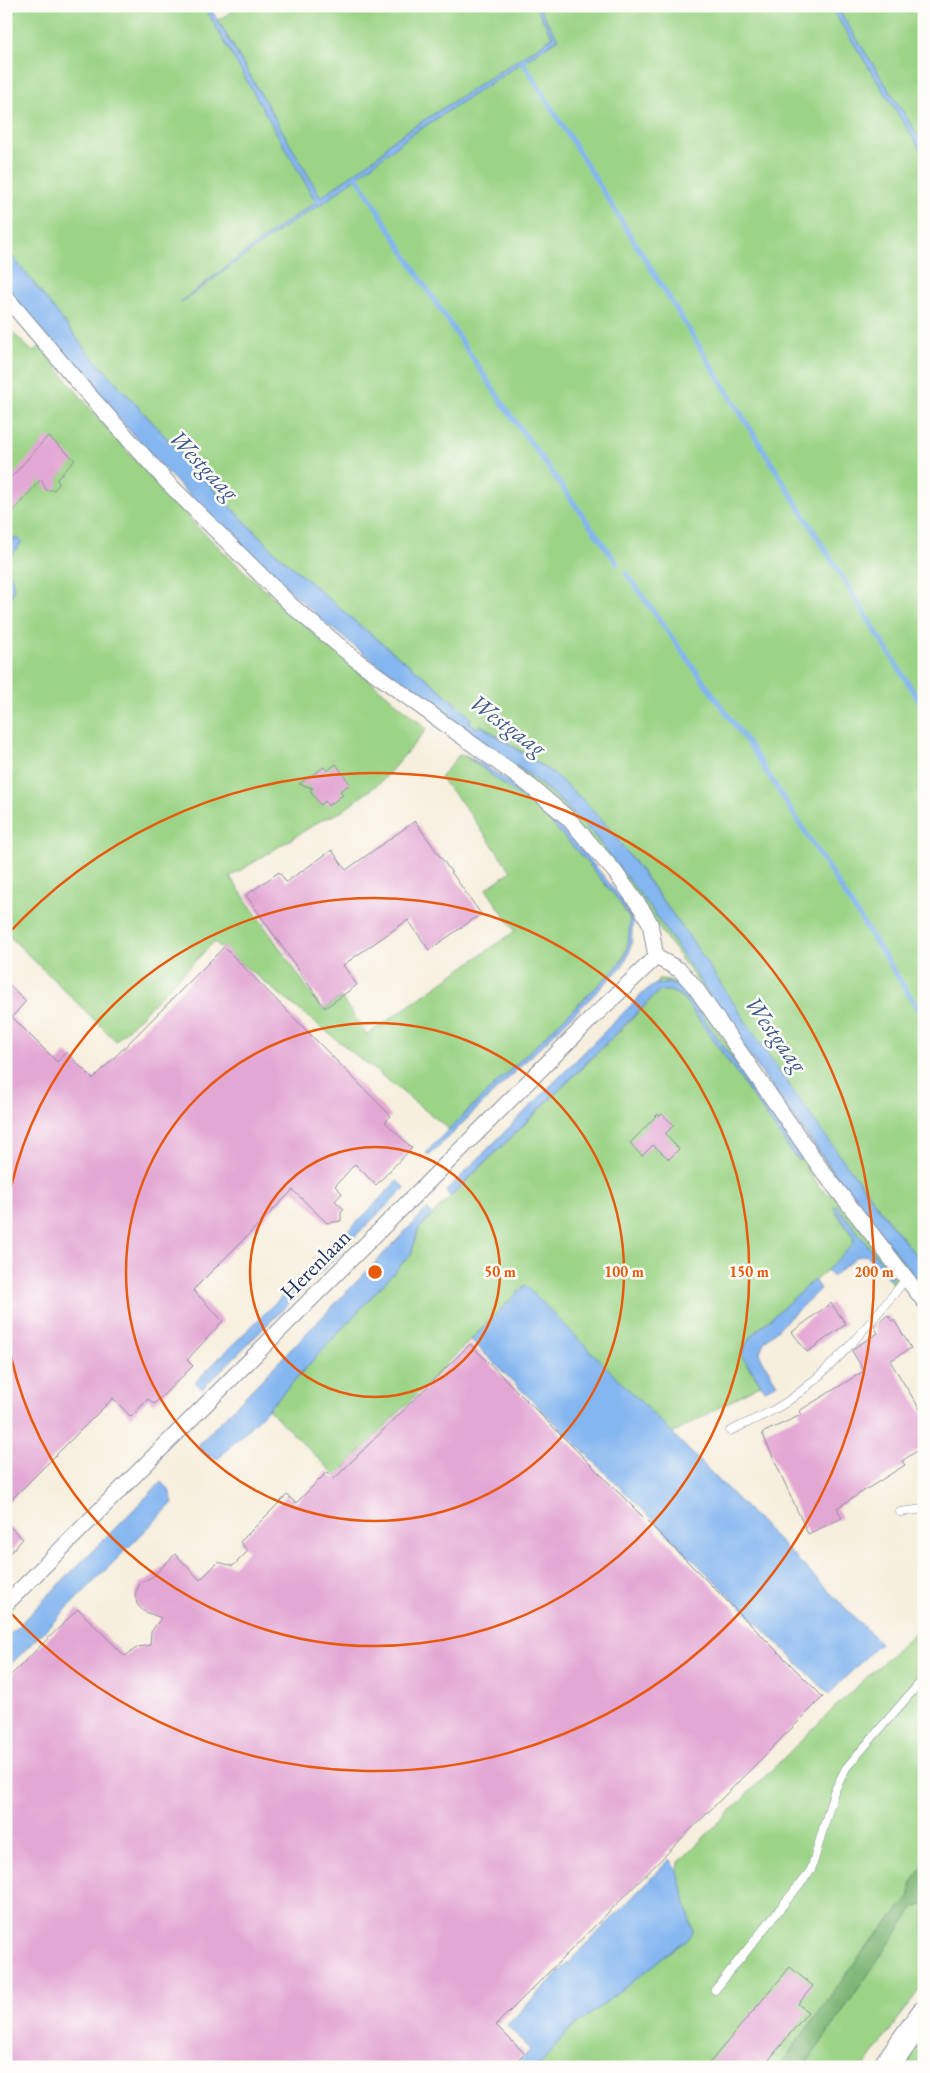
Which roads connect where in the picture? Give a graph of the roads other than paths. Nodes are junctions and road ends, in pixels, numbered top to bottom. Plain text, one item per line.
1 (6, 297) edge
2 (656, 957) junction
3 (906, 1279) junction
4 (924, 1301) edge
5 (730, 1431) dead end
6 (924, 1509) edge
7 (900, 1512) dead end
8 (6, 1604) edge
9 (924, 1678) edge
10 (715, 1990) dead end
11 (924, 2014) edge
12 (886, 2067) edge

1 - 2 street
2 - 3 street
2 - 8 street, Herenlaan
3 - 4 street
3 - 5 lane
6 - 7 lane
9 - 10 lane
11 - 12 highway

